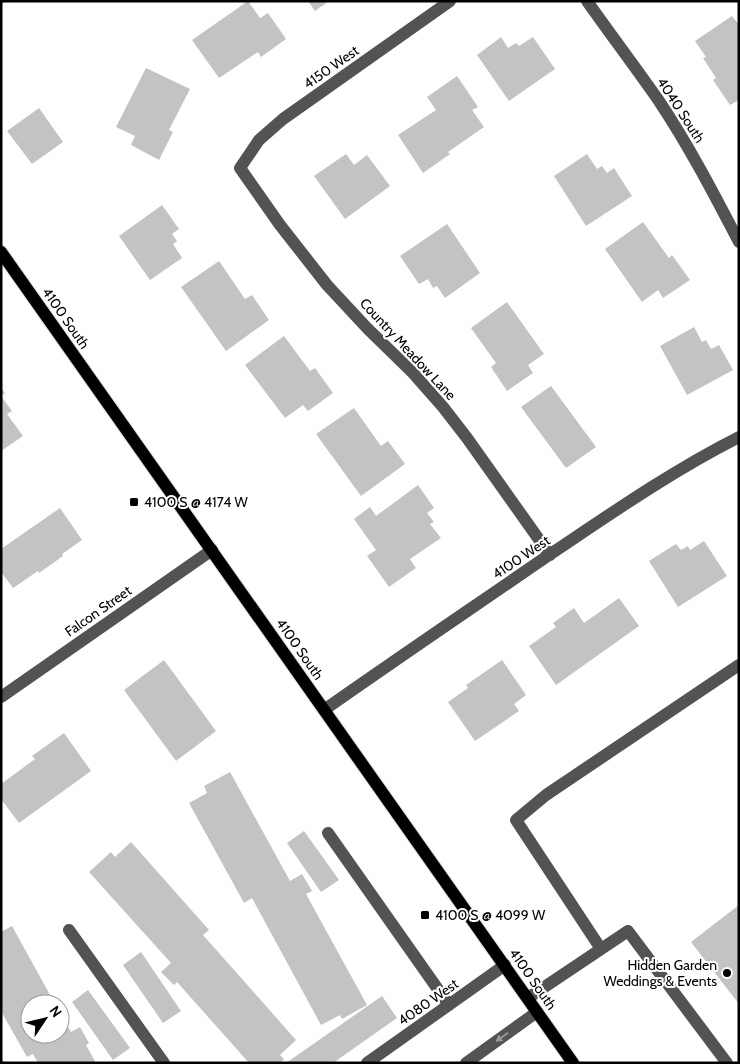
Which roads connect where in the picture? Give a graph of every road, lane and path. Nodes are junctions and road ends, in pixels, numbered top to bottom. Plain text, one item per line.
1 (450, 1) edge
2 (587, 1) edge
3 (240, 168) joint
4 (739, 242) edge
5 (1, 252) edge
6 (739, 437) edge
7 (212, 550) junction
8 (550, 555) junction
9 (739, 665) edge
10 (1, 697) edge
11 (324, 710) junction
12 (328, 833) dead end
13 (70, 930) dead end
14 (601, 949) junction
15 (505, 966) junction
16 (528, 998) junction
17 (449, 1005) junction
18 (537, 1012) junction
19 (164, 1063) edge
20 (367, 1063) edge
21 (466, 1063) edge
22 (574, 1063) edge
23 (727, 1063) edge

1 - 3 street, 4150 West
2 - 4 street, 4040 South
3 - 8 street, Country Meadow Lane
5 - 7 main road, 4100 South
6 - 8 street, 4100 West
7 - 10 street, Falcon Street
7 - 11 main road, 4100 South
8 - 11 street, 4100 West
9 - 14 street
11 - 15 main road, 4100 South
12 - 17 street
13 - 19 street
14 - 16 street
14 - 23 street
15 - 16 main road, 4100 South
15 - 17 street, 4080 West
16 - 18 main road, 4100 South
17 - 20 street, 4080 West
18 -> 21 street
18 - 22 main road, 4100 South

